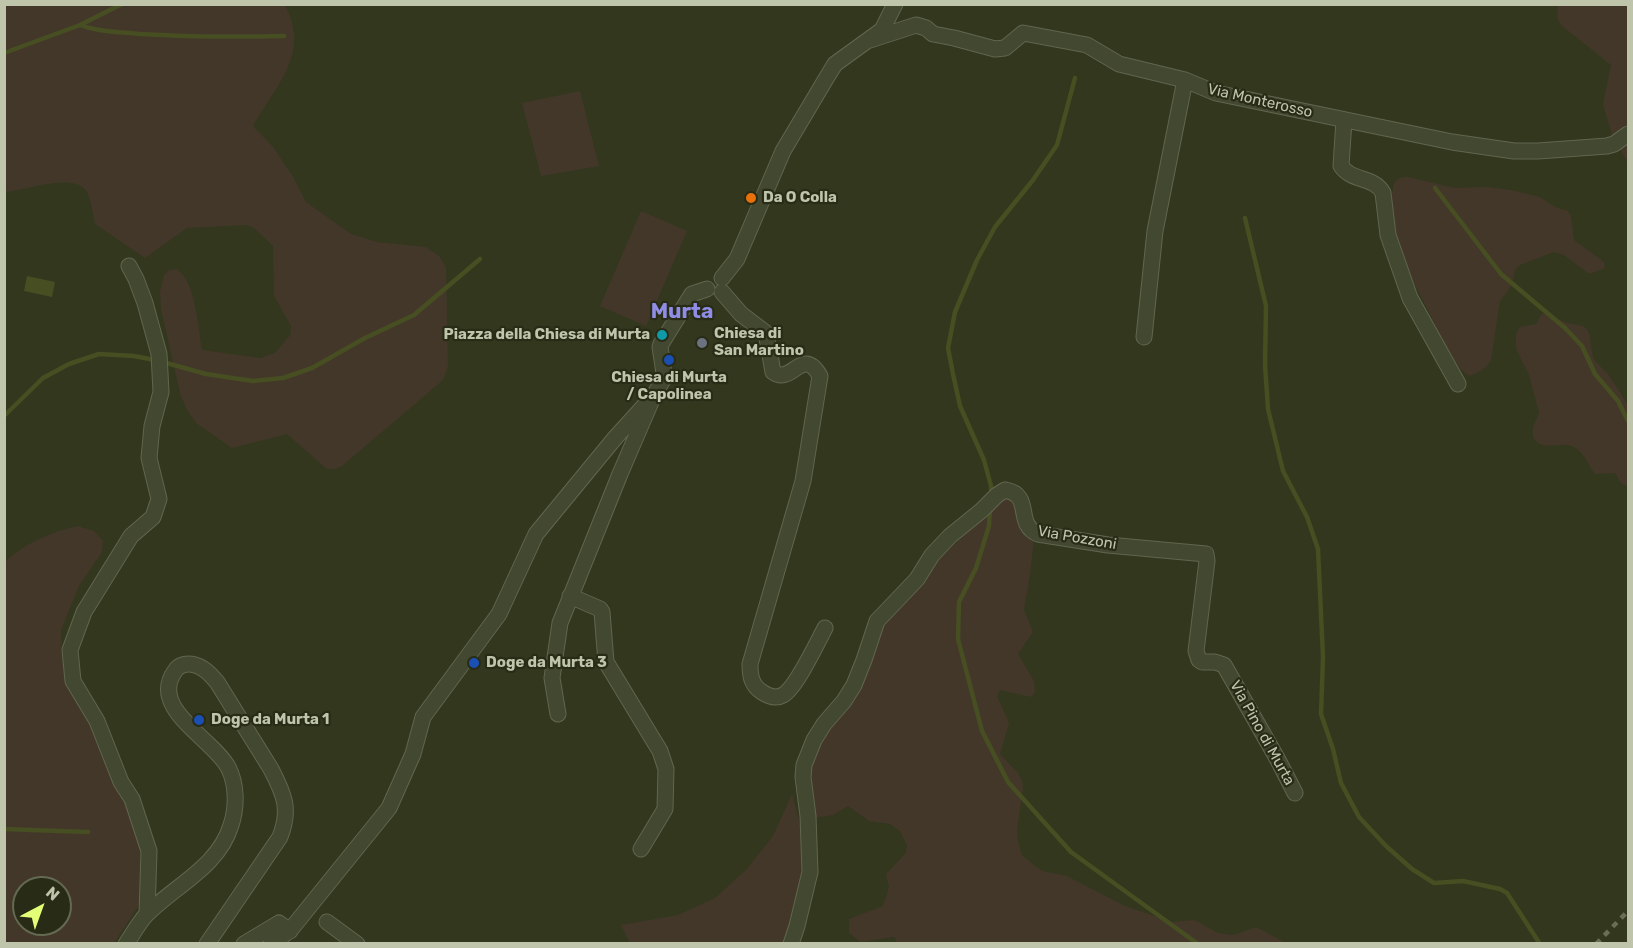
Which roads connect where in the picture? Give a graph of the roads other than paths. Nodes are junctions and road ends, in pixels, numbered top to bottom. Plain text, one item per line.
1 (895, 4) edge
2 (870, 40) junction
3 (1185, 80) junction
4 (1344, 120) junction
5 (1629, 134) edge
6 (129, 266) dead end
7 (722, 285) junction
8 (1144, 337) dead end
9 (1458, 384) dead end
10 (654, 395) junction
11 (1206, 554) joint
12 (570, 596) junction
13 (825, 628) dead end
14 (558, 714) dead end
15 (1295, 793) dead end
16 (641, 849) dead end
17 (147, 914) junction
18 (327, 922) dead end
19 (290, 931) junction
20 (126, 944) edge
21 (207, 944) edge
22 (244, 944) edge
23 (270, 944) edge
24 (357, 944) edge
25 (791, 944) edge

1 - 2 street
2 - 3 street, Via Monterosso
2 - 7 street
3 - 4 street, Via Monterosso
3 - 8 street
4 - 5 street, Via Monterosso
4 - 9 street
6 - 17 street
7 - 10 street
7 - 13 street
10 - 12 street
10 - 19 street
11 - 15 street, Via Pino di Murta
11 - 25 street, Via Pozzoni
12 - 14 street
12 - 16 street
17 - 20 street
17 - 21 street
18 - 24 street
19 - 22 street
19 - 23 street

